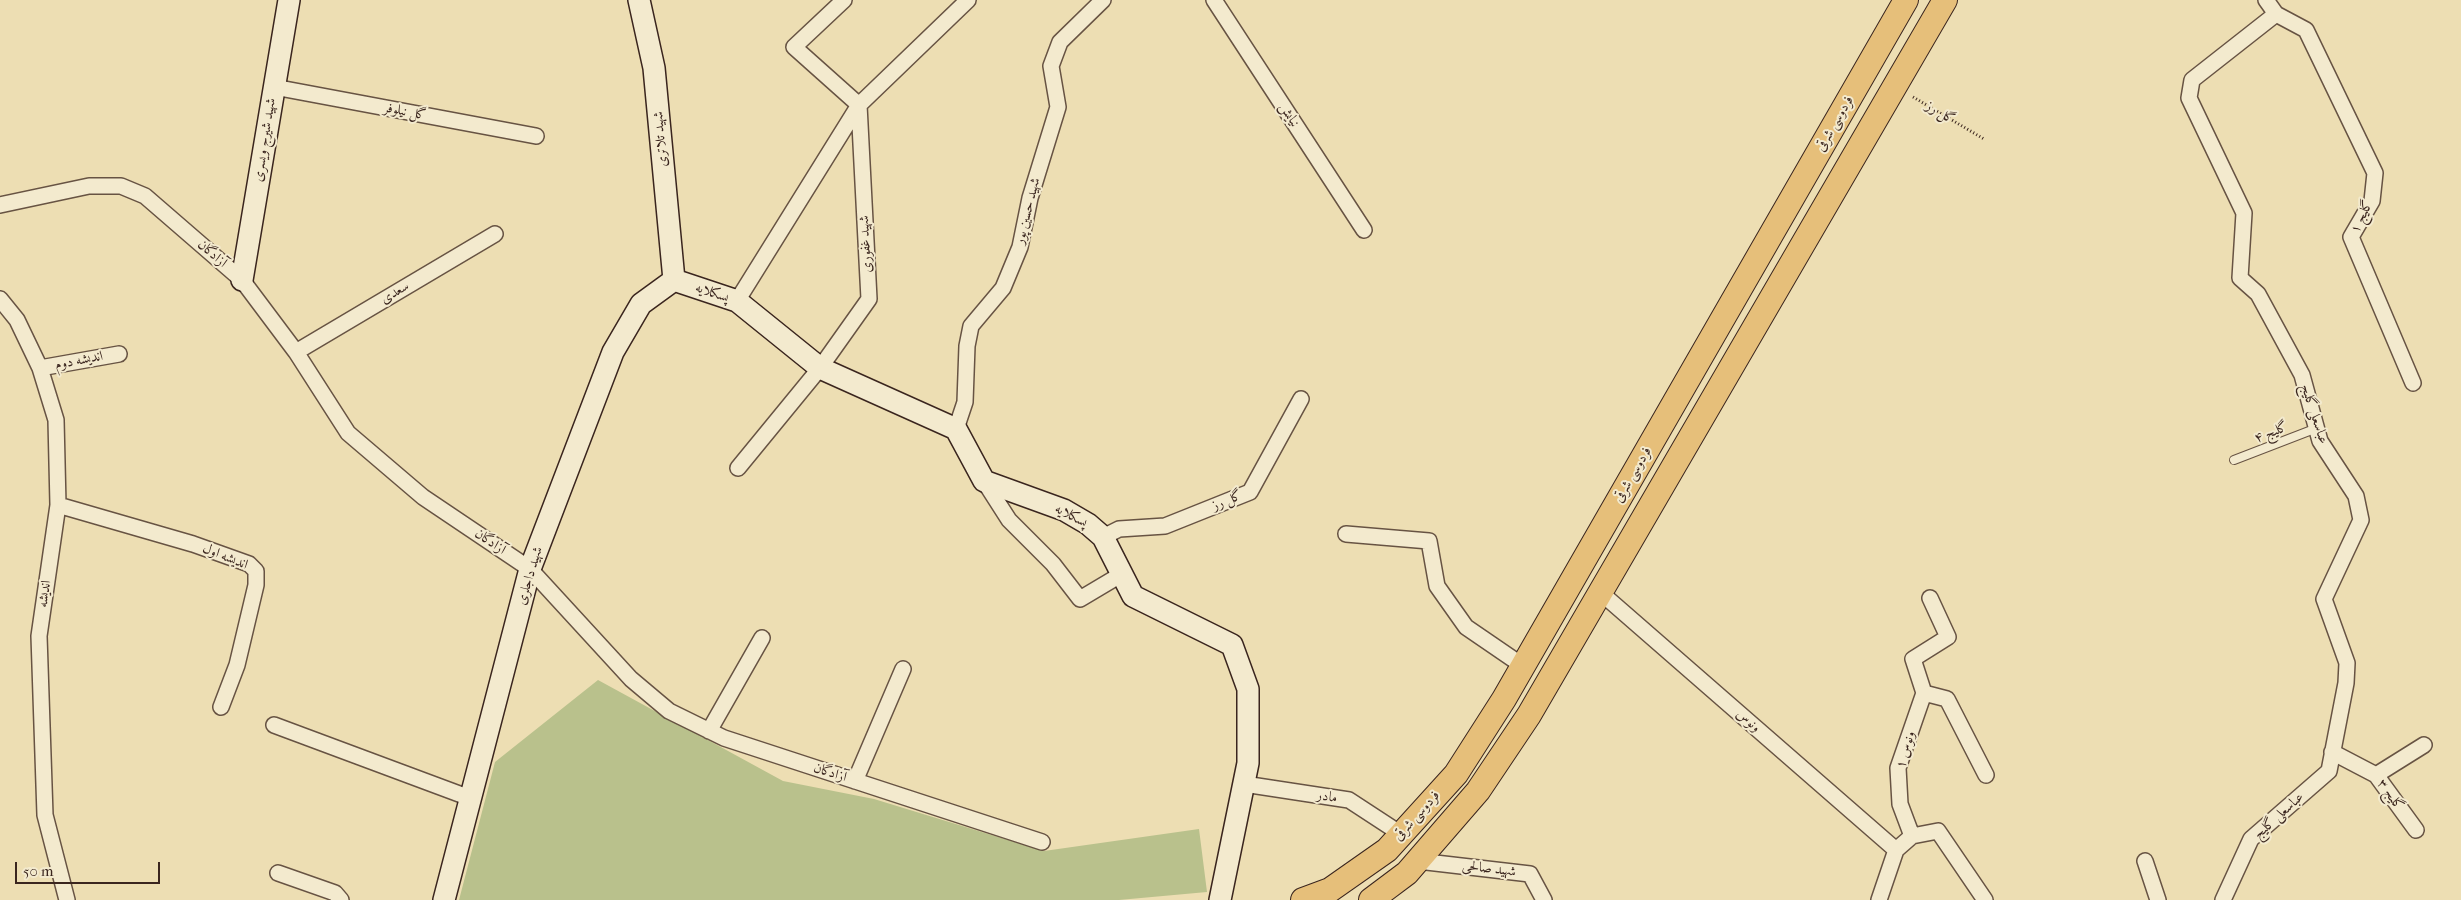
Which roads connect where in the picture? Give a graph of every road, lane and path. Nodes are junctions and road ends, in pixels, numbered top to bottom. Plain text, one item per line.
1 (289, 0) edge
2 (639, 0) edge
3 (844, 0) edge
4 (968, 0) edge
5 (1103, 0) edge
6 (1214, 0) edge
7 (1906, 0) edge
8 (1945, 0) edge
9 (2266, 0) edge
10 (2276, 14) junction
11 (1895, 86) junction
12 (274, 87) junction
13 (859, 106) junction
14 (536, 136) dead end
15 (1984, 139) dead end
16 (0, 205) edge
17 (1364, 230) dead end
18 (495, 234) dead end
19 (242, 280) junction
20 (674, 280) junction
21 (0, 299) edge
22 (737, 301) junction
23 (296, 352) junction
24 (119, 354) dead end
25 (40, 368) junction
26 (820, 368) junction
27 (2414, 383) dead end
28 (1300, 399) dead end
29 (2317, 428) junction
30 (956, 429) junction
31 (2234, 460) dead end
32 (738, 468) dead end
33 (984, 481) junction
34 (58, 504) junction
35 (1346, 534) dead end
36 (1103, 537) junction
37 (530, 569) junction
38 (1122, 574) junction
39 (1600, 592) junction
40 (1930, 598) dead end
41 (762, 638) dead end
42 (1523, 666) junction
43 (904, 670) dead end
44 (1924, 693) junction
45 (221, 707) dead end
46 (274, 725) dead end
47 (709, 731) junction
48 (2424, 745) dead end
49 (2332, 752) junction
50 (1986, 775) dead end
51 (2376, 775) junction
52 (855, 781) junction
53 (1244, 784) junction
54 (470, 798) junction
55 (2416, 830) dead end
56 (1401, 834) junction
57 (1912, 836) junction
58 (1042, 842) dead end
59 (1896, 850) junction
60 (1418, 860) junction
61 (2145, 861) dead end
62 (278, 873) dead end
63 (67, 900) edge
64 (341, 900) edge
65 (444, 900) edge
66 (1220, 900) edge
67 (1304, 900) edge
68 (1371, 900) edge
69 (1544, 900) edge
70 (1879, 900) edge
71 (1985, 900) edge
72 (2158, 900) edge
73 (2223, 900) edge

1 - 12 street, شهید شیرج ویسری
2 - 20 street, شهید تلاتری
3 - 13 street
4 - 13 street
5 - 30 street, شهید حسین پور
6 - 17 street, نیایش
7 - 42 main road, فردوسی شرقی
8 - 11 main road, فردوسی شرقی
9 - 10 street
10 - 27 street, گلیج ۱
10 - 29 street, عباسعلی گلیج
11 - 15 path, گل رز
11 - 39 main road, فردوسی شرقی
12 - 14 street, گل نیلوفر
12 - 19 street, شهید شیرج ویسری
13 - 22 street
13 - 26 street, شهید غفوری
16 - 19 street, آزادگان
18 - 23 street, سعدی
19 - 23 street, آزادگان
20 - 22 street, پسکلایه
20 - 37 street, شهید داجلری
21 - 25 street, اندیشه
22 - 26 street, پسکلایه
23 - 37 street, آزادگان
24 - 25 street, اندیشه دوم
25 - 34 street, اندیشه
26 - 30 street, پسکلایه
26 - 32 street, شهید غفوری
28 - 36 street, گل رز
29 - 31 lane, گلیج ۴
29 - 49 street, عباسعلی گلیج
30 - 33 street
33 - 36 street, پسکلایه
33 - 38 street
34 - 45 street, اندیشه اول
34 - 63 street, اندیشه
35 - 42 street
36 - 38 street, پسکلایه
37 - 47 street, آزادگان
37 - 54 street, شهید داجلری
38 - 53 street, پسکلایه
39 - 59 street, ونوس
39 - 60 main road, فردوسی شرقی
40 - 44 street
41 - 47 street
42 - 56 main road, فردوسی شرقی
43 - 52 street
44 - 50 street
44 - 57 street, ونوس ۱
46 - 54 street
47 - 52 street, آزادگان
48 - 51 street
49 - 51 street, گلیج ۳
49 - 73 street, عباسعلی گلیج
51 - 55 street, گلیج ۳
52 - 58 street, آزادگان
53 - 56 street, مادر
53 - 66 street, پسکلایه
54 - 65 street, شهید داجلری
56 - 67 main road, فردوسی شرقی
57 - 59 street
57 - 71 street
59 - 70 street
60 - 68 main road, فردوسی شرقی
60 - 69 street, شهید صالحی
61 - 72 street
62 - 64 street

